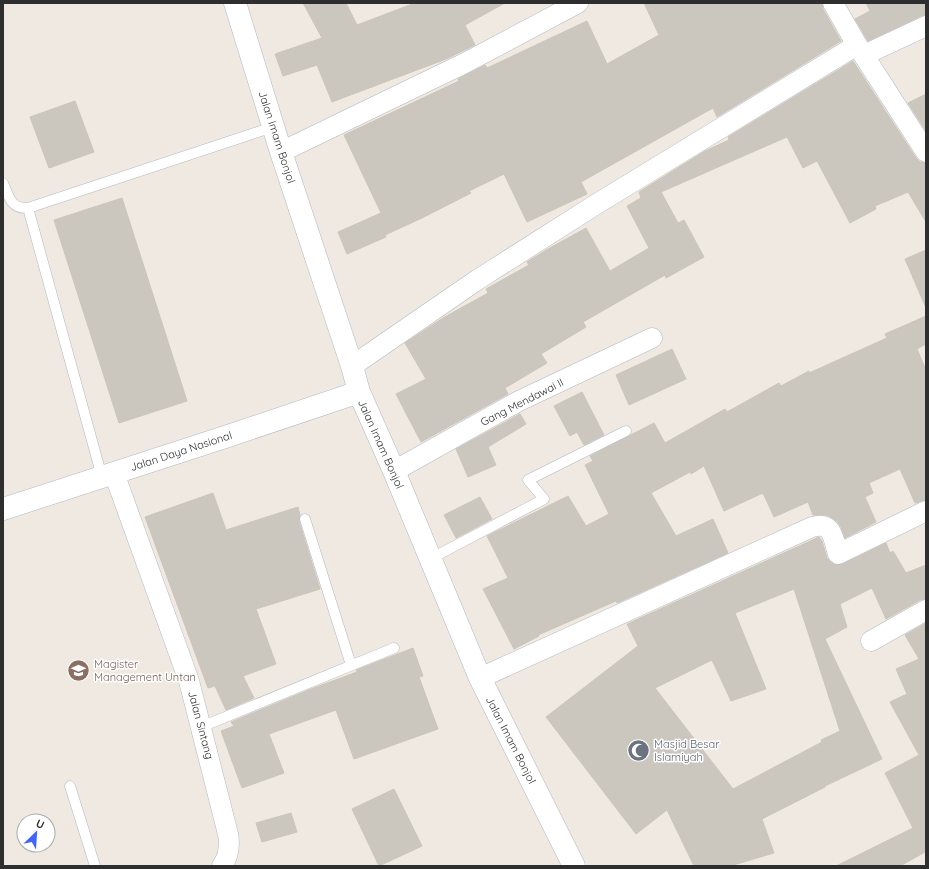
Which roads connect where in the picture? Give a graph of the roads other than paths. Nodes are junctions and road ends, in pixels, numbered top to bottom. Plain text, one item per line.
1 (235, 3) edge
2 (578, 3) edge
3 (833, 3) edge
4 (926, 26) edge
5 (861, 50) junction
6 (273, 127) junction
7 (281, 152) junction
8 (926, 152) edge
9 (3, 184) edge
10 (28, 208) junction
11 (652, 338) dead end
12 (352, 366) junction
13 (359, 392) junction
14 (626, 431) dead end
15 (394, 471) junction
16 (108, 475) junction
17 (3, 509) edge
18 (926, 510) edge
19 (305, 519) dead end
20 (430, 559) junction
21 (926, 610) edge
22 (871, 642) dead end
23 (394, 648) dead end
24 (351, 665) junction
25 (480, 678) junction
26 (202, 727) junction
27 (70, 786) dead end
28 (95, 866) edge
29 (222, 866) edge
30 (574, 866) edge

1 - 6 main road, Jalan Imam Bonjol
2 - 7 street
3 - 5 street
4 - 5 street
5 - 8 street
5 - 12 street
6 - 7 main road, Jalan Imam Bonjol
6 - 10 lane
7 - 12 main road, Jalan Imam Bonjol
9 - 10 lane
10 - 16 lane
11 - 15 street, Gang Mendawai II
12 - 13 main road, Jalan Imam Bonjol
13 - 15 main road, Jalan Imam Bonjol
13 - 16 main road, Jalan Daya Nasional
14 - 20 lane
15 - 20 main road, Jalan Imam Bonjol
16 - 17 main road, Jalan Daya Nasional
16 - 26 street, Jalan Sintang
18 - 25 street
19 - 24 lane
20 - 25 main road, Jalan Imam Bonjol
21 - 22 street
23 - 24 lane
24 - 26 lane
25 - 30 main road, Jalan Imam Bonjol
26 - 29 street, Jalan Sintang
27 - 28 lane

